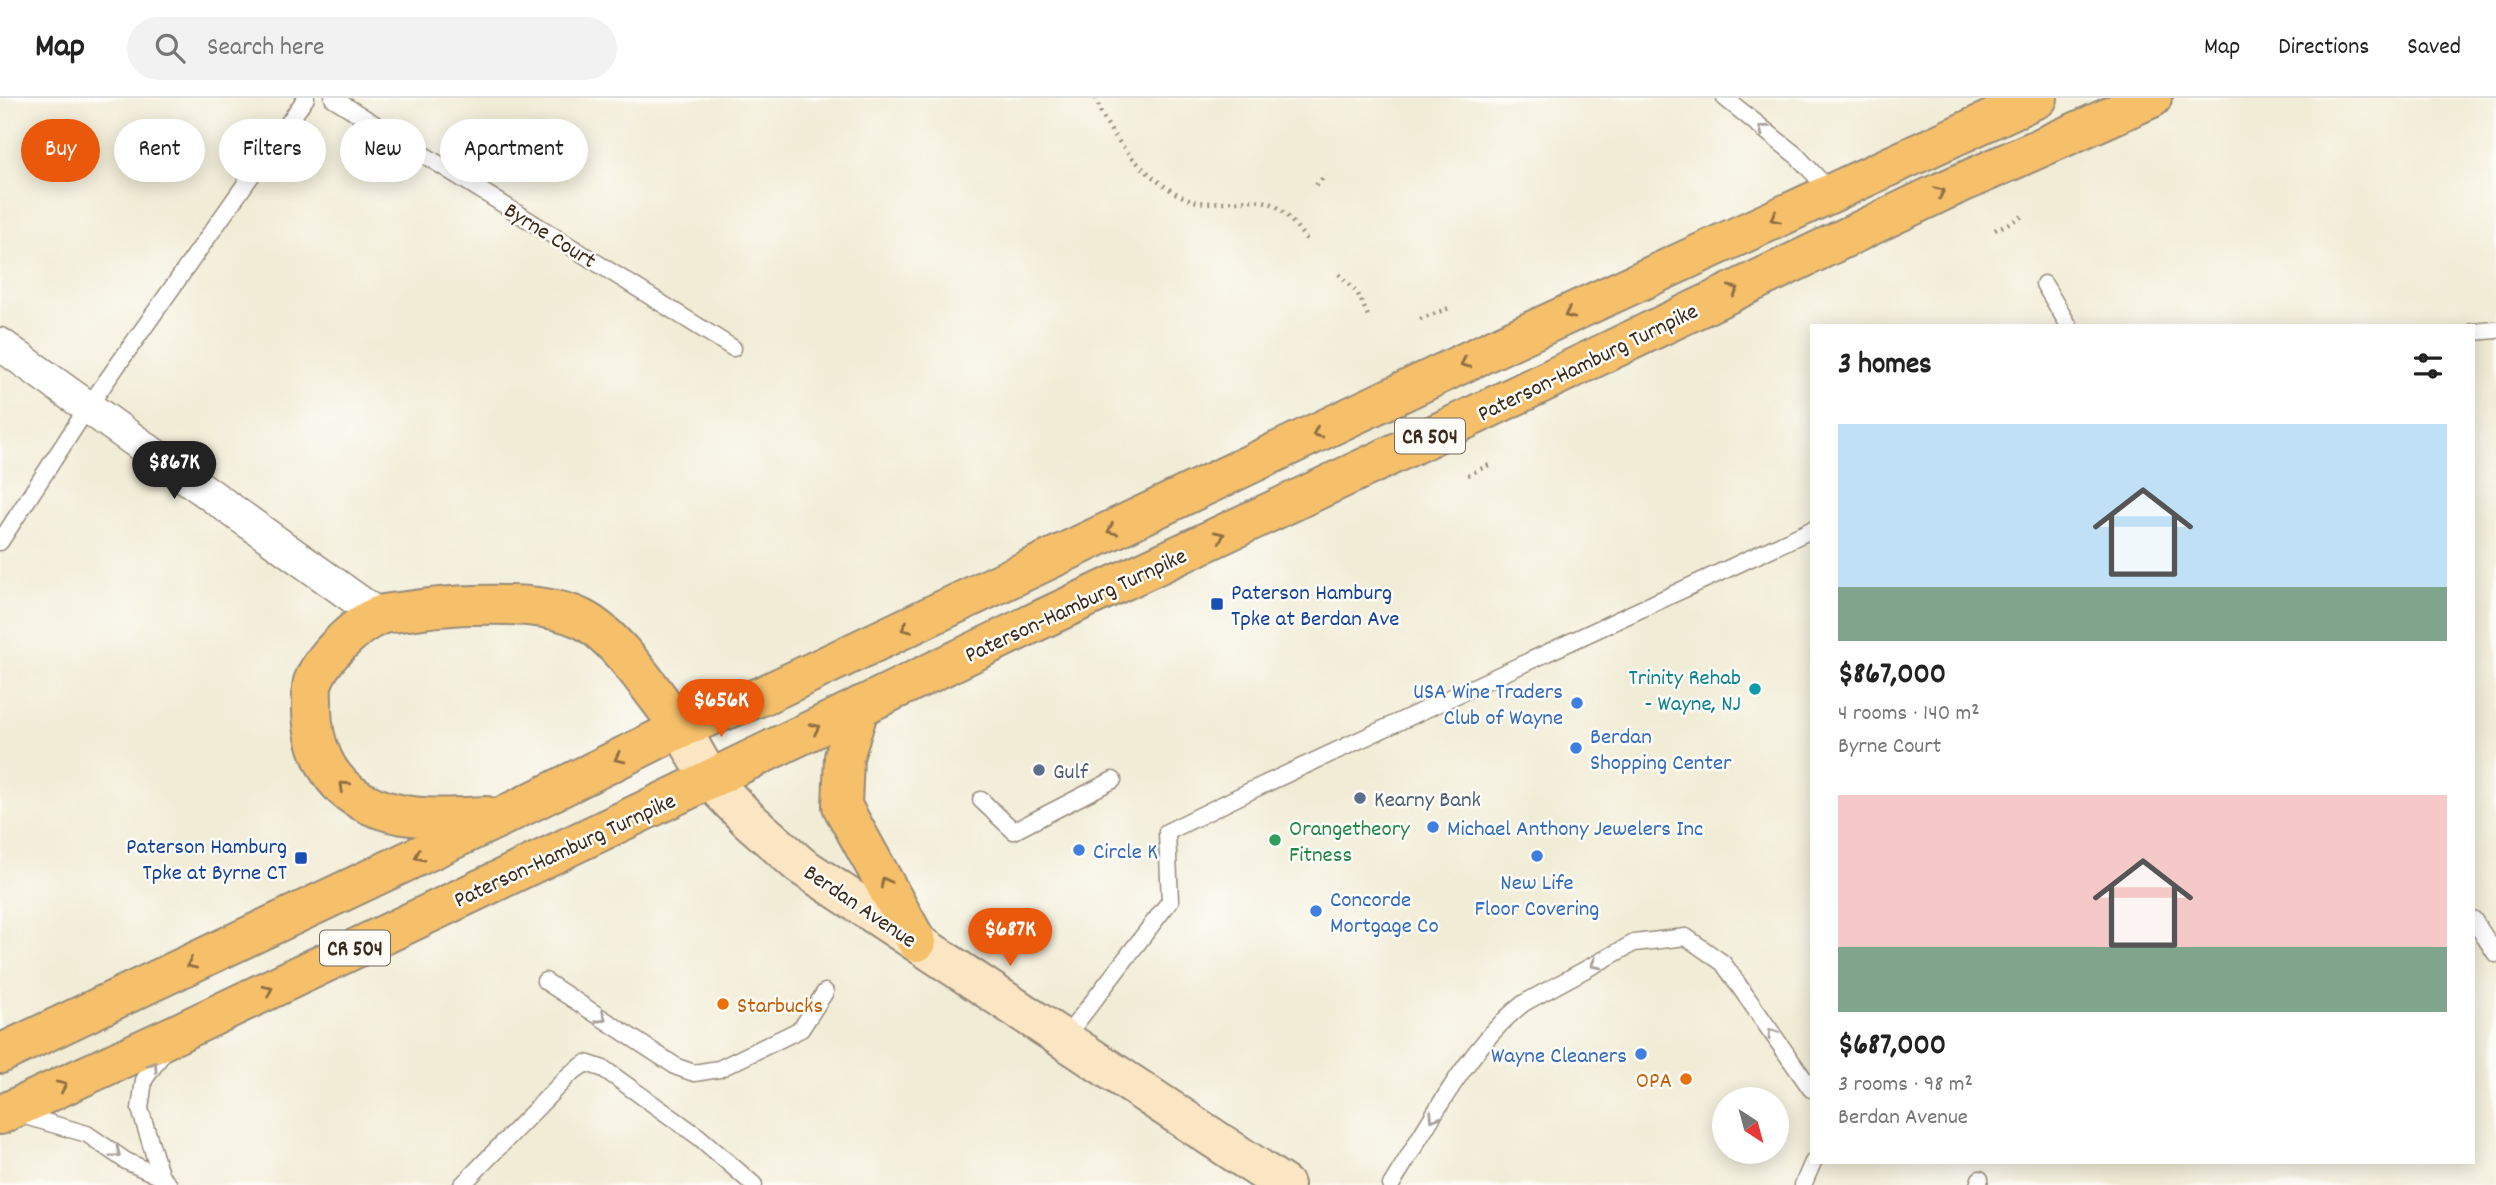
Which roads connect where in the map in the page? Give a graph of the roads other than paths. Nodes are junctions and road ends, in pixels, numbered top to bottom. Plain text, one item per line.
1 (306, 98) edge
2 (333, 98) edge
3 (1725, 98) edge
4 (2038, 98) edge
5 (2152, 98) edge
6 (1831, 192) junction
7 (2044, 284) dead end
8 (2068, 324) edge
9 (2496, 330) edge
10 (2475, 332) edge
11 (0, 344) edge
12 (733, 348) dead end
13 (88, 407) junction
14 (1810, 530) edge
15 (0, 542) edge
16 (378, 615) junction
17 (860, 706) junction
18 (681, 728) junction
19 (710, 780) junction
20 (1112, 780) dead end
21 (981, 800) dead end
22 (503, 816) junction
23 (2475, 922) edge
24 (917, 942) junction
25 (2496, 954) edge
26 (545, 981) dead end
27 (825, 992) dead end
28 (176, 1034) junction
29 (1064, 1040) junction
30 (0, 1054) edge
31 (1810, 1088) edge
32 (4, 1113) edge
33 (1812, 1164) edge
34 (165, 1181) edge
35 (462, 1185) edge
36 (754, 1185) edge
37 (1284, 1185) edge
38 (1391, 1185) edge
39 (1803, 1185) edge

1 - 13 lane
2 - 12 lane, Byrne Court
6 -> 3 lane
4 - 6 main road, CR 504
17 -> 5 main road, Paterson-Hamburg Turnpike / CR 504
6 -> 18 main road, CR 504
7 - 8 lane
9 - 10 lane
11 - 13 street
13 - 15 lane
13 - 16 street
14 - 29 lane
16 - 18 main road
22 -> 16 main road
19 -> 17 main road, Paterson-Hamburg Turnpike / CR 504
24 -> 17 main road
18 - 19 main road, Berdan Avenue
18 -> 22 main road, CR 504
19 - 24 main road, Berdan Avenue
28 -> 19 main road, Paterson-Hamburg Turnpike / CR 504
20 - 21 lane
22 -> 30 main road, CR 504
23 - 25 lane
24 - 29 main road, Berdan Avenue
26 -> 27 lane
32 -> 28 main road, Paterson-Hamburg Turnpike / CR 504
34 -> 28 lane
29 - 37 main road, Berdan Avenue
31 -> 38 lane
32 -> 34 lane
33 - 39 lane
35 - 36 lane

